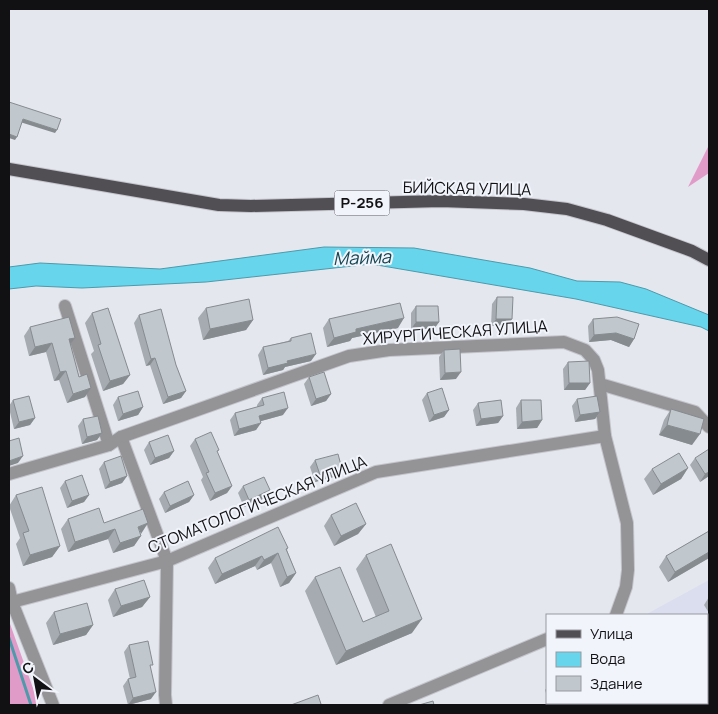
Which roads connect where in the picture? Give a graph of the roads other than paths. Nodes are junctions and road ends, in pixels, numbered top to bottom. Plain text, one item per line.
1 (9, 169) edge
2 (709, 260) edge
3 (65, 306) dead end
4 (600, 384) junction
5 (709, 427) edge
6 (605, 436) junction
7 (121, 438) junction
8 (109, 445) junction
9 (9, 474) edge
10 (167, 561) junction
11 (9, 588) edge
12 (12, 602) junction
13 (617, 613) edge
14 (546, 639) edge
15 (53, 705) edge
16 (166, 705) edge
17 (389, 705) edge

1 - 2 main road, БИЙСКАЯ УЛИЦА / Р-256
3 - 8 street
4 - 5 street
4 - 6 street, ХИРУРГИЧЕСКАЯ УЛИЦА
4 - 7 street, ХИРУРГИЧЕСКАЯ УЛИЦА
6 - 10 street, СТОМАТОЛОГИЧЕСКАЯ УЛИЦА
6 - 13 street, ХИРУРГИЧЕСКАЯ УЛИЦА
7 - 8 street, ХИРУРГИЧЕСКАЯ УЛИЦА
7 - 10 street
8 - 9 street, ХИРУРГИЧЕСКАЯ УЛИЦА
10 - 12 street, СТОМАТОЛОГИЧЕСКАЯ УЛИЦА
10 - 16 street
11 - 12 street
12 - 15 street
14 - 17 street

